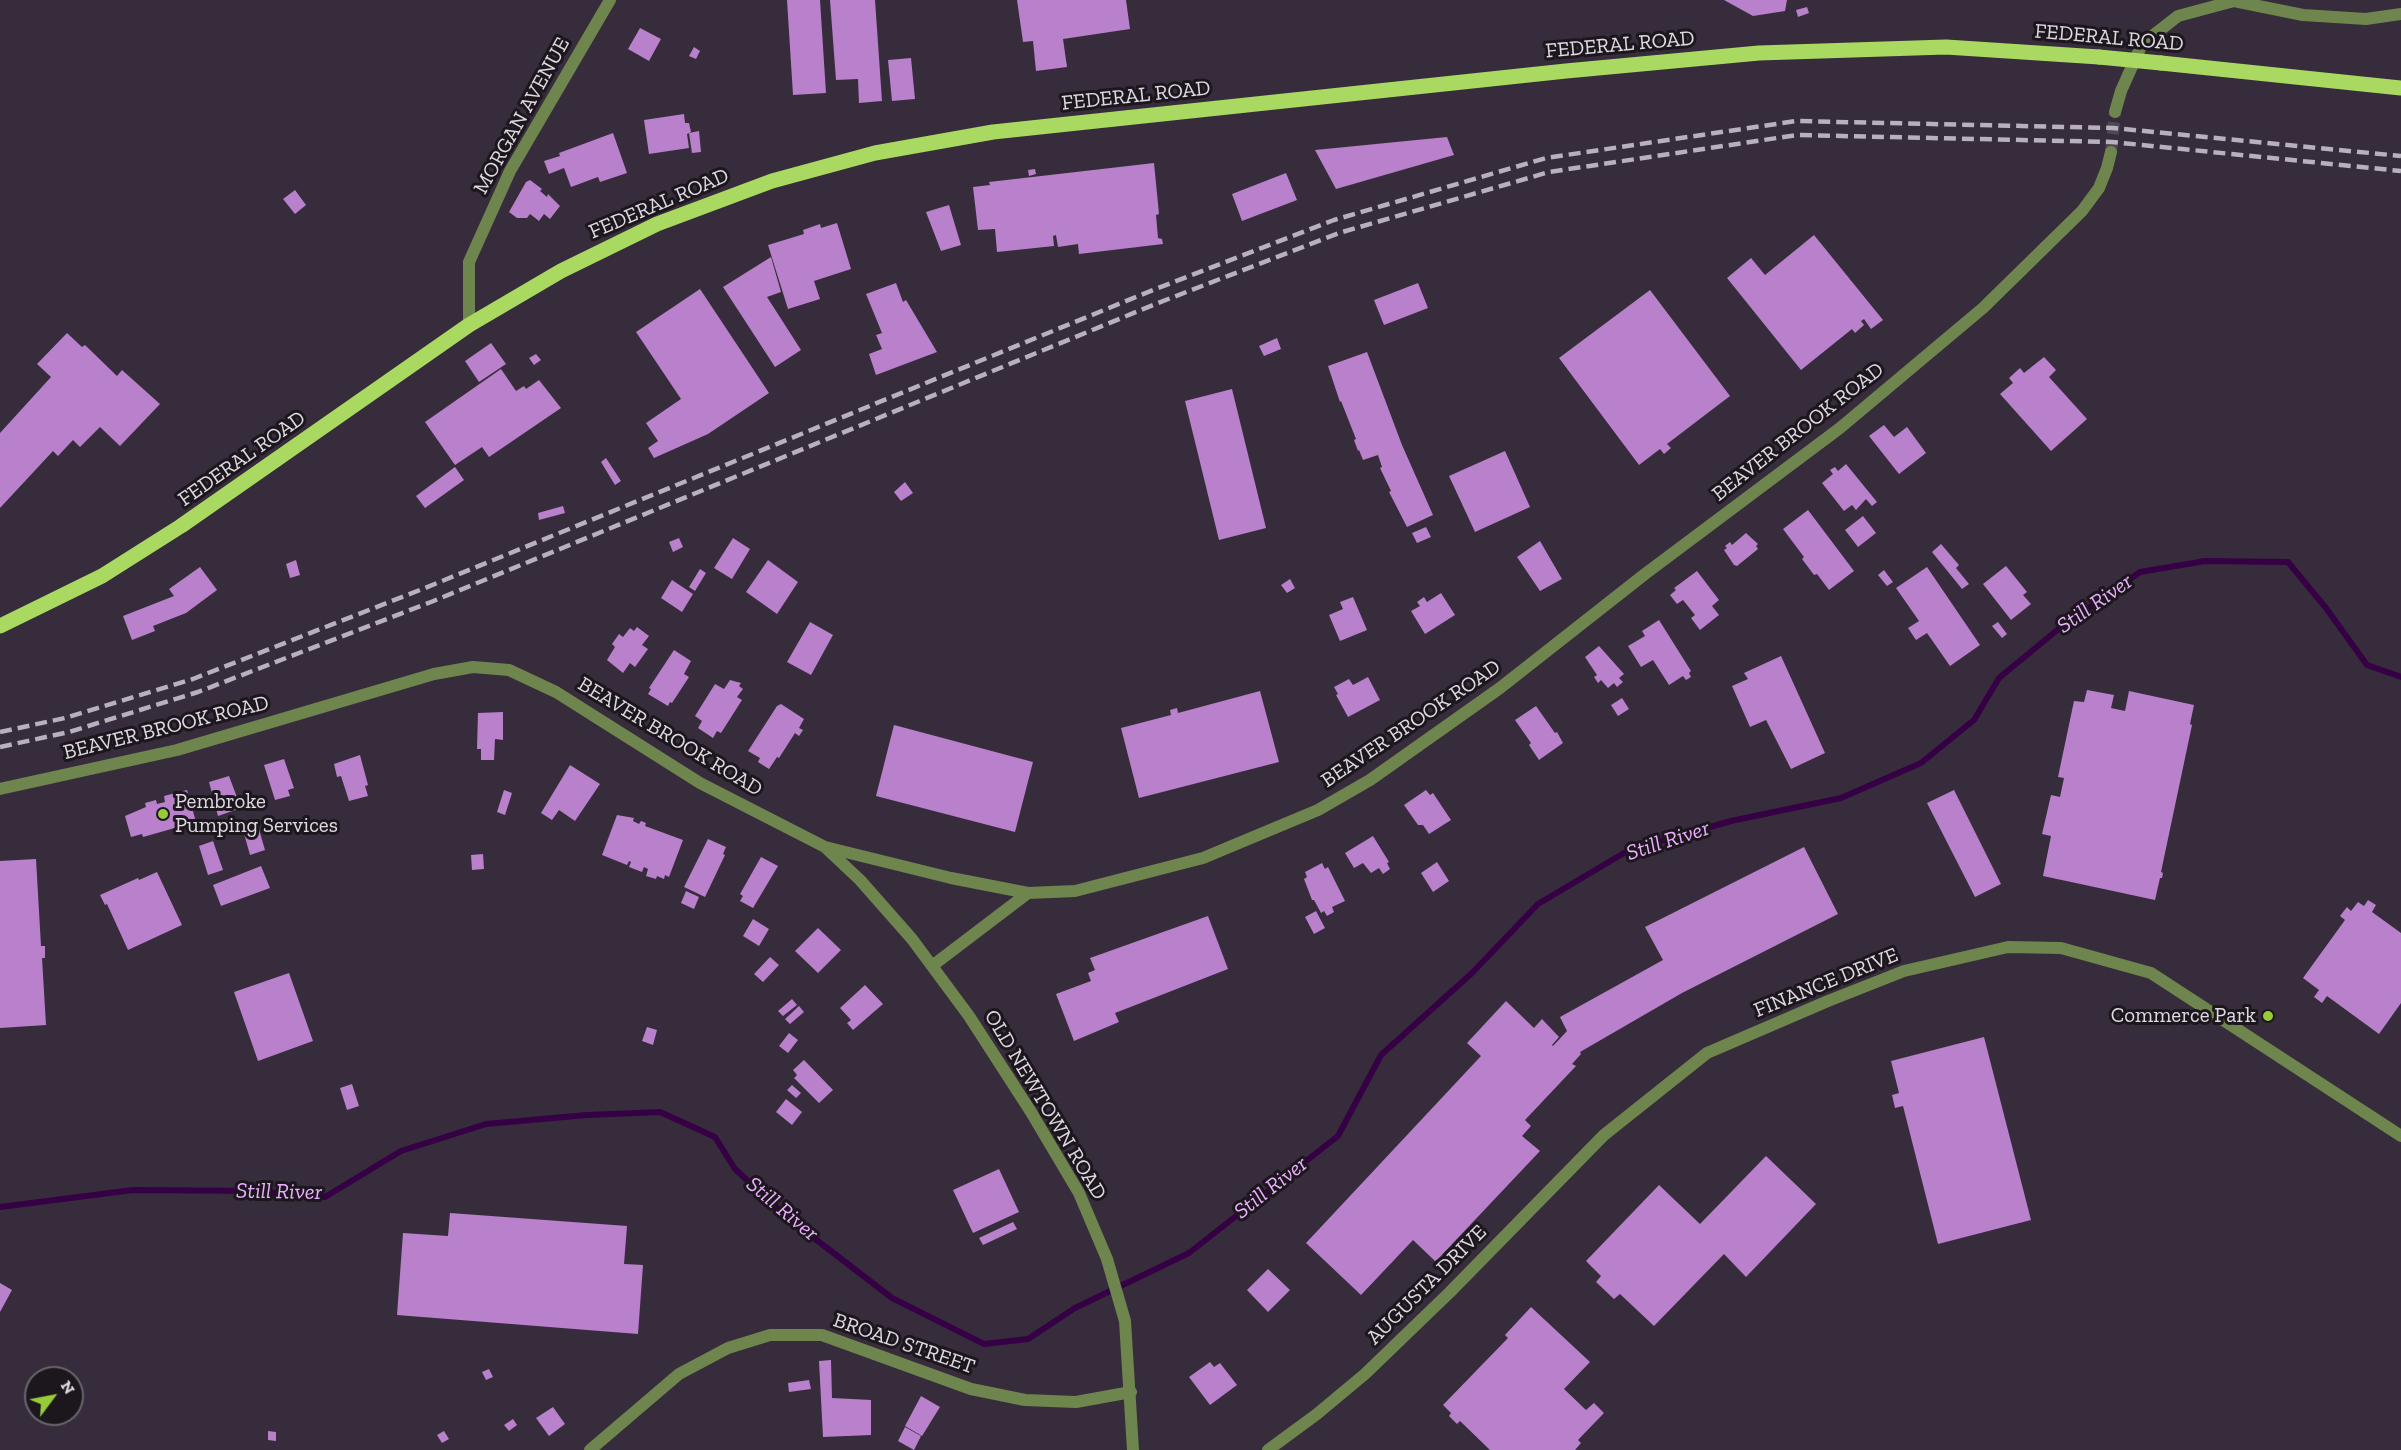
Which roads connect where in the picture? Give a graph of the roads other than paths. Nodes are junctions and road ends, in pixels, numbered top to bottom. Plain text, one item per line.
1 (610, 0) edge
2 (2234, 0) edge
3 (2401, 14) edge
4 (2401, 88) edge
5 (2115, 112) tunnel mouth
6 (2111, 152) tunnel mouth
7 (470, 325) junction
8 (0, 626) edge
9 (0, 789) edge
10 (825, 847) junction
11 (1028, 893) junction
12 (932, 966) junction
13 (1604, 1135) joint
14 (2401, 1136) edge
15 (1131, 1392) junction
16 (590, 1450) edge
17 (1133, 1450) edge
18 (1268, 1450) edge

1 - 7 street, MORGAN AVENUE
2 - 3 street
2 - 5 street
4 - 7 main road, FEDERAL ROAD, bridge
6 - 11 street, BEAVER BROOK ROAD
7 - 8 main road, FEDERAL ROAD
9 - 10 street, BEAVER BROOK ROAD
10 - 11 street, BEAVER BROOK ROAD
10 - 12 street, OLD NEWTOWN ROAD
11 - 12 street
12 - 15 street, OLD NEWTOWN ROAD
13 - 14 street, FINANCE DRIVE
13 - 18 street, AUGUSTA DRIVE
15 - 16 street, BROAD STREET
15 - 17 street, OLD NEWTOWN ROAD

